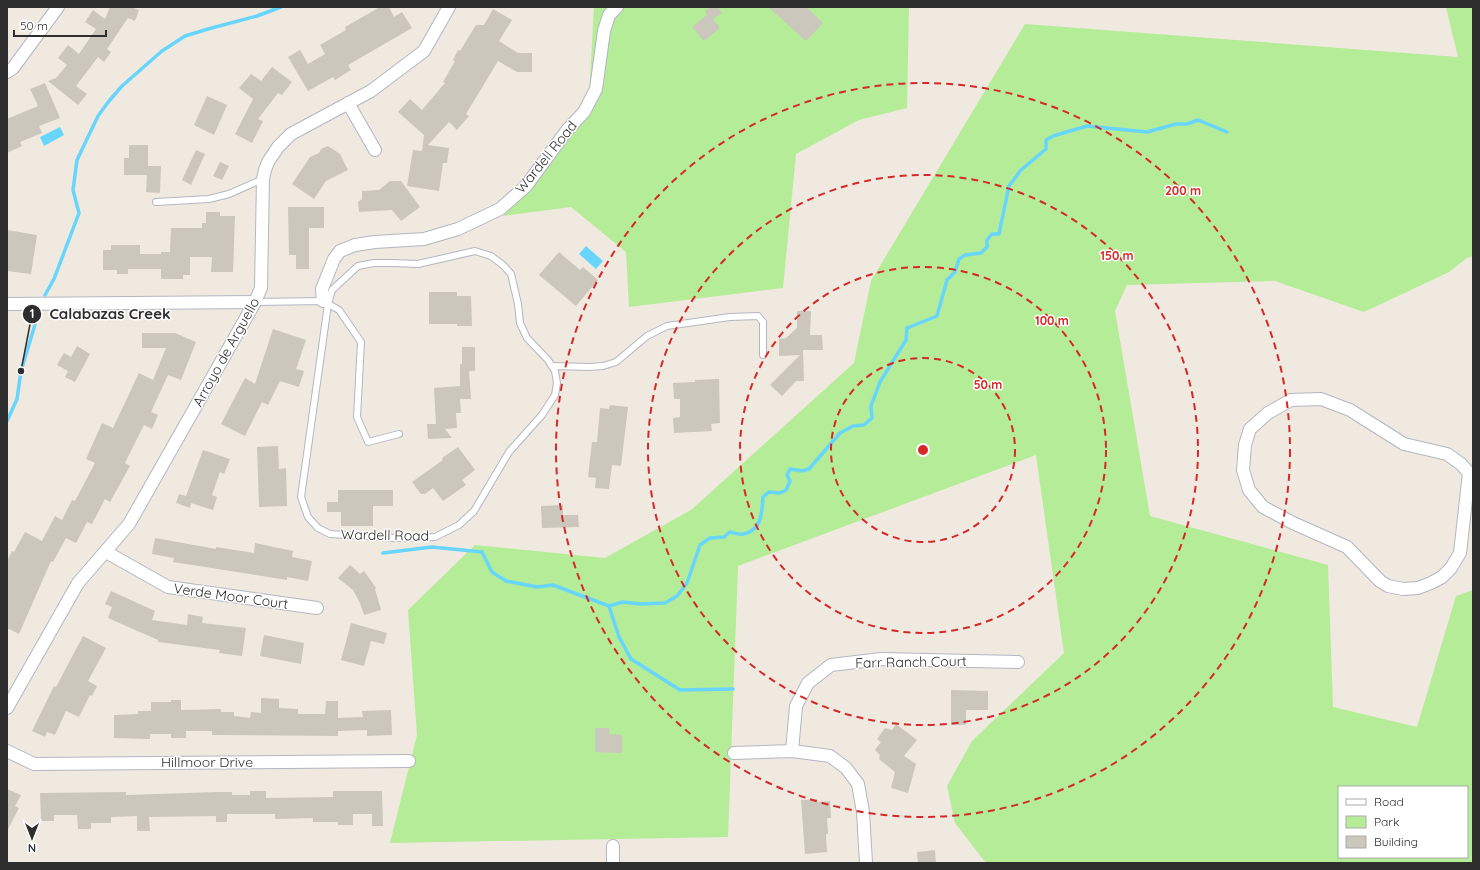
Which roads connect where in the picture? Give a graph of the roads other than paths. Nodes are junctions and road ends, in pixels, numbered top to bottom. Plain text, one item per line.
1 (58, 7) edge
2 (449, 7) edge
3 (617, 7) edge
4 (7, 72) edge
5 (348, 103) junction
6 (375, 150) dead end
7 (263, 179) junction
8 (156, 202) dead end
9 (255, 302) junction
10 (326, 303) junction
11 (7, 304) edge
12 (763, 355) dead end
13 (552, 366) junction
14 (399, 434) dead end
15 (1471, 472) edge
16 (106, 552) junction
17 (317, 608) dead end
18 (1018, 662) dead end
19 (7, 708) edge
20 (7, 750) edge
21 (792, 751) junction
22 (734, 752) dead end
23 (409, 761) dead end
24 (613, 846) dead end
25 (613, 863) edge
26 (866, 863) edge

1 - 4 street
2 - 5 street, Arroyo de Arguello
3 - 10 street, Wardell Road
5 - 6 street
5 - 7 street, Arroyo de Arguello
7 - 8 lane
7 - 9 street, Arroyo de Arguello
9 - 10 lane
9 - 11 street
9 - 16 street, Arroyo de Arguello
10 - 13 lane, Wardell Road
10 - 13 lane, Wardell Road
10 - 14 lane
12 - 13 lane
15 - 15 street
16 - 17 street, Verde Moor Court
16 - 19 street, Arroyo de Arguello
18 - 21 street, Farr Ranch Court
20 - 23 street, Hillmoor Drive
21 - 22 street
21 - 26 street
24 - 25 street

